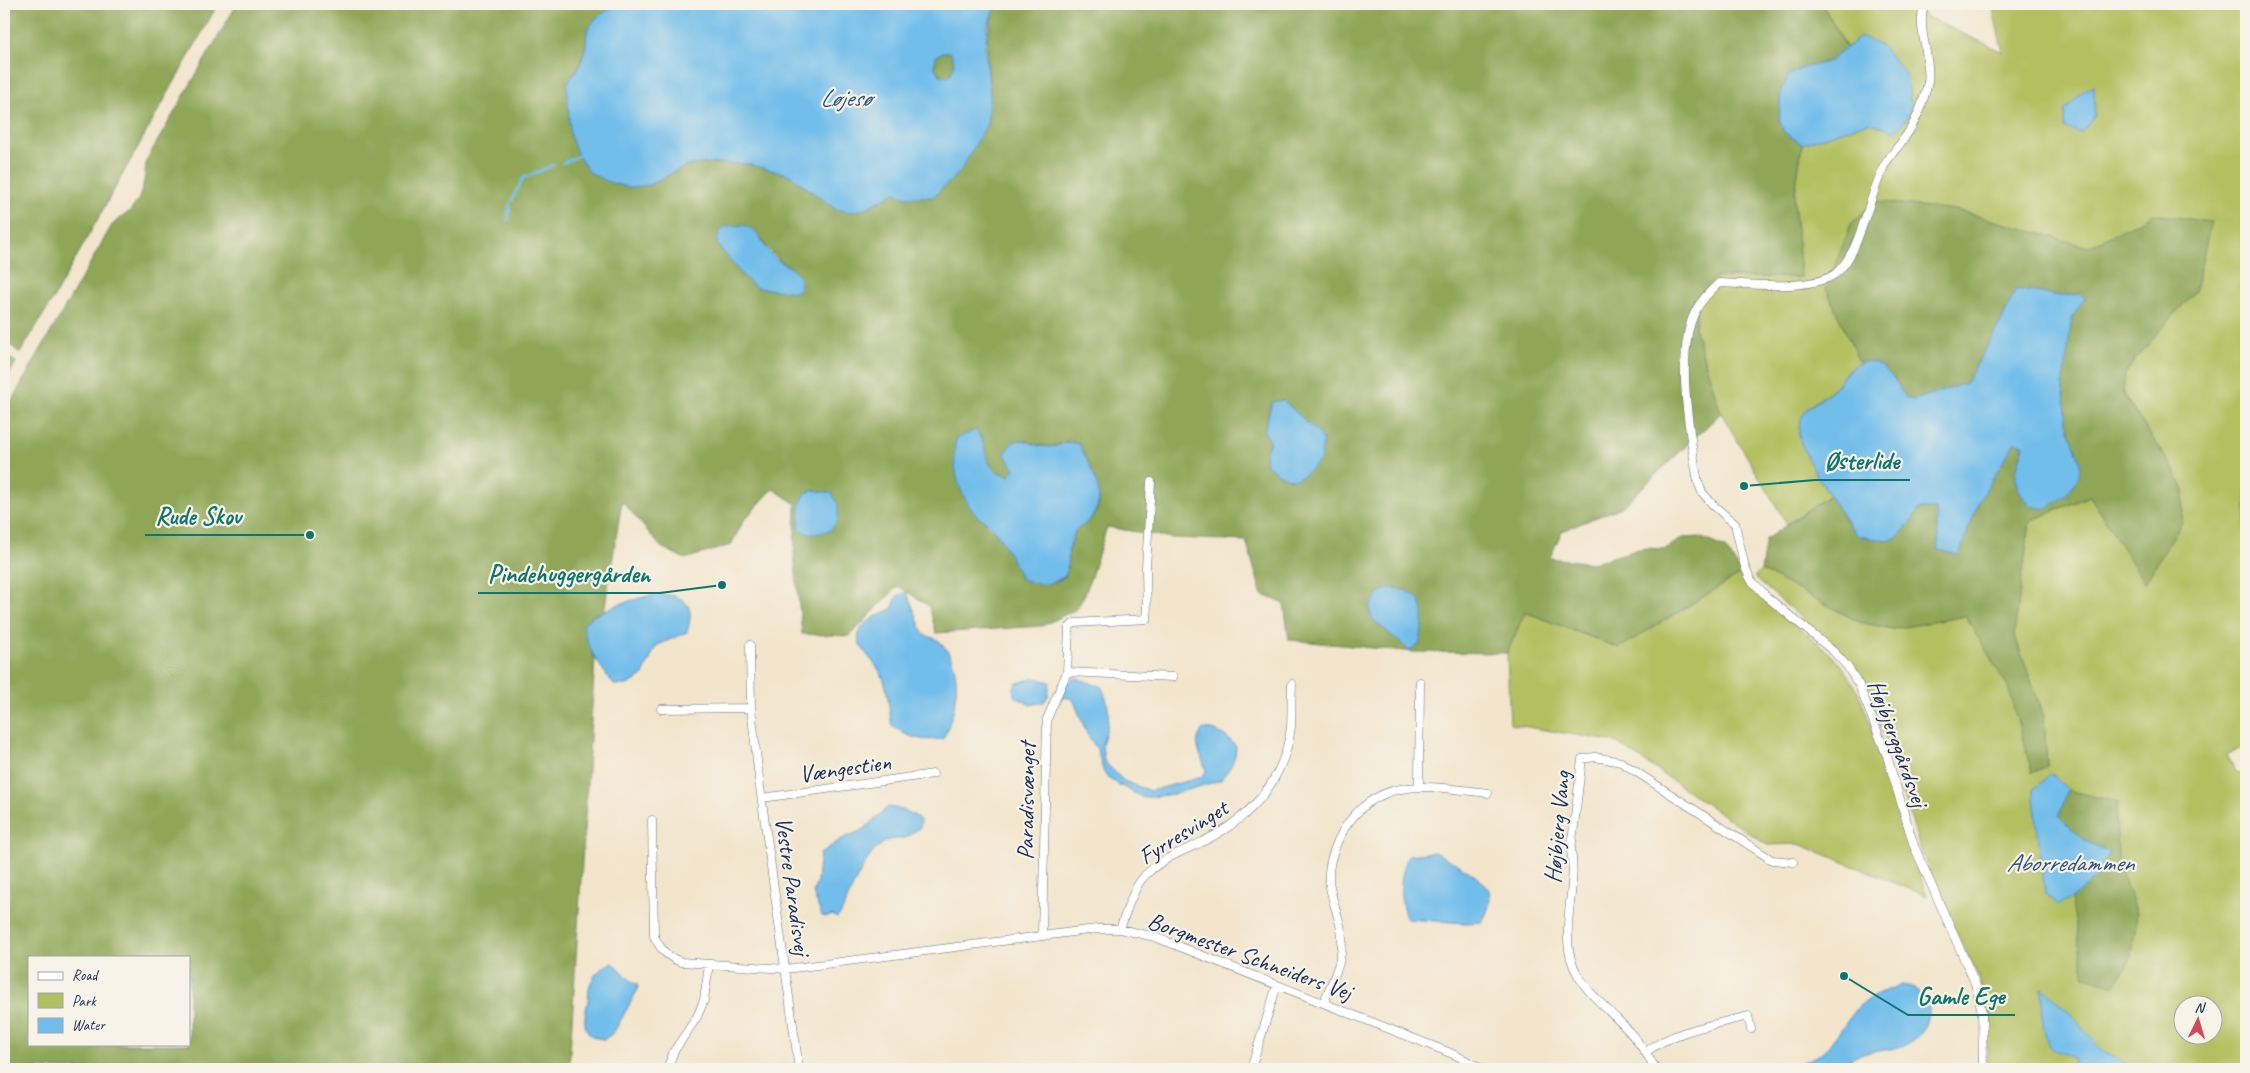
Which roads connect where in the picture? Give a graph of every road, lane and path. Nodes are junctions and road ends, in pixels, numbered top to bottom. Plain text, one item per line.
1 (1926, 4) edge
2 (1151, 482) dead end
3 (750, 645) dead end
4 (1067, 672) junction
5 (1173, 676) dead end
6 (1420, 682) dead end
7 (1292, 684) dead end
8 (751, 708) junction
9 (661, 709) dead end
10 (934, 774) dead end
11 (1420, 786) junction
12 (1488, 793) dead end
13 (762, 798) junction
14 (652, 820) dead end
15 (1793, 862) dead end
16 (1120, 929) junction
17 (1042, 935) junction
18 (709, 964) junction
19 (786, 969) junction
20 (1277, 984) junction
21 (1324, 1002) junction
22 (1751, 1029) dead end
23 (1646, 1052) junction
24 (667, 1069) edge
25 (799, 1069) edge
26 (1251, 1069) edge
27 (1483, 1069) edge
28 (1656, 1069) edge
29 (1983, 1069) edge

1 - 29 street, Højbjerggårdsvej
2 - 4 street, Paradisvænget
3 - 8 street, Vestre Paradisvej
4 - 5 street
4 - 17 street, Paradisvænget
6 - 11 street
7 - 16 street, Fyrresvinget
8 - 9 street
8 - 13 street, Vestre Paradisvej
10 - 13 street, Vængestien
11 - 12 street
11 - 21 street
13 - 19 street, Vestre Paradisvej
14 - 18 street, Borgmester Schneiders Vej
15 - 23 street, Højbjerg Vang
16 - 17 street, Borgmester Schneiders Vej
16 - 20 street, Borgmester Schneiders Vej
17 - 19 street, Borgmester Schneiders Vej
18 - 19 street, Borgmester Schneiders Vej
18 - 24 street
19 - 25 street, Vestre Paradisvej
20 - 21 street, Borgmester Schneiders Vej
20 - 26 street
21 - 27 street, Borgmester Schneiders Vej
22 - 23 street
23 - 28 street, Højbjerg Vang

